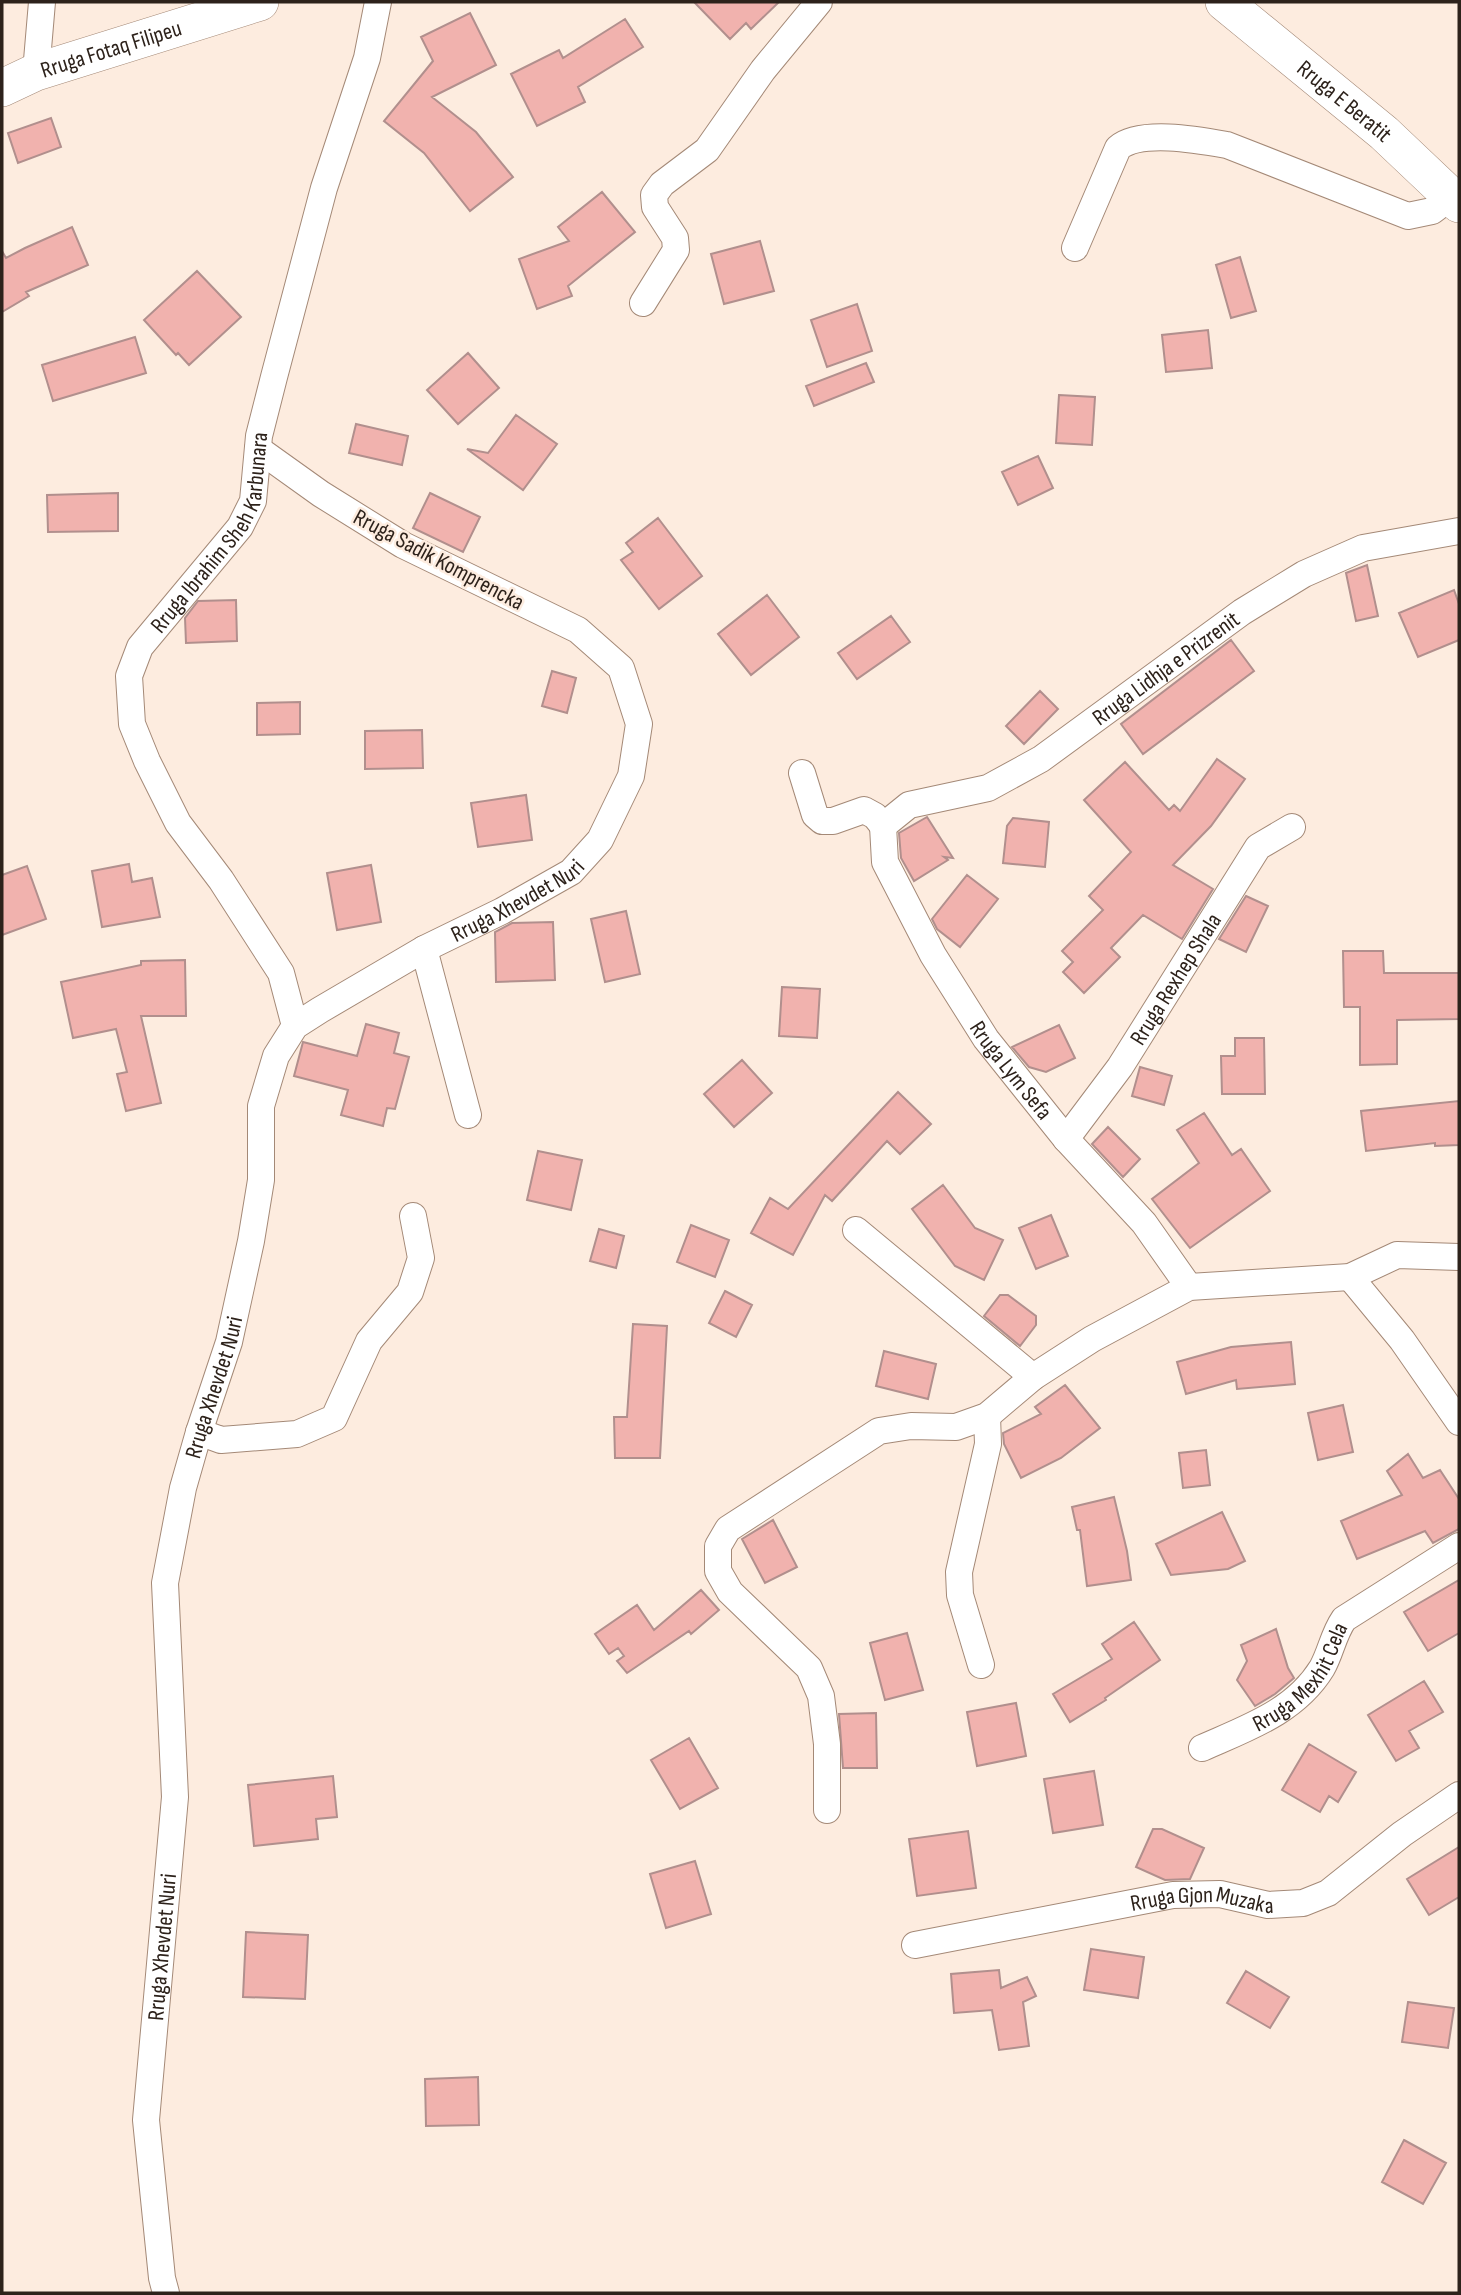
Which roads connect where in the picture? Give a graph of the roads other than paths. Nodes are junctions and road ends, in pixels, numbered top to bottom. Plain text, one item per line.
1 (42, 2) edge
2 (260, 2) edge
3 (378, 2) edge
4 (819, 2) edge
5 (1224, 2) edge
6 (36, 72) junction
7 (2, 88) edge
8 (1456, 200) edge
9 (1075, 248) dead end
10 (643, 303) dead end
11 (258, 449) junction
12 (1459, 531) edge
13 (621, 668) joint
14 (802, 773) dead end
15 (883, 826) junction
16 (1292, 827) dead end
17 (424, 949) junction
18 (295, 1026) junction
19 (468, 1115) dead end
20 (1066, 1139) junction
21 (413, 1216) dead end
22 (856, 1230) dead end
23 (1459, 1257) edge
24 (1350, 1278) junction
25 (1189, 1287) junction
26 (1033, 1377) junction
27 (988, 1416) junction
28 (1459, 1422) edge
29 (199, 1432) junction
30 (1459, 1546) edge
31 (981, 1665) dead end
32 (1202, 1748) dead end
33 (1459, 1795) edge
34 (827, 1810) dead end
35 (915, 1945) dead end
36 (166, 2293) edge

1 - 6 street
2 - 6 main road, Rruga Fotaq Filipeu
3 - 11 street, Rruga Ibrahim Sheh Karbunara
4 - 10 street
5 - 8 main road, Rruga E Beratit
6 - 7 main road, Rruga Fotaq Filipeu
8 - 9 street
11 - 13 street, Rruga Sadik Komprencka
11 - 18 street, Rruga Ibrahim Sheh Karbunara
12 - 15 street, Rruga Lidhja e Prizrenit
13 - 17 street, Rruga Xhevdet Nuri
14 - 15 street
15 - 20 street, Rruga Lym Sefa
16 - 20 street, Rruga Rexhep Shala
17 - 18 street, Rruga Xhevdet Nuri
17 - 19 street
18 - 29 street, Rruga Xhevdet Nuri
20 - 25 street, Rruga Lym Sefa
21 - 29 street
22 - 26 street
23 - 24 street
24 - 25 street
24 - 28 street
25 - 26 street
26 - 27 street
27 - 31 street
27 - 34 street
29 - 36 street, Rruga Xhevdet Nuri
30 - 32 street, Rruga Mexhit Cela
33 - 35 street, Rruga Gjon Muzaka

